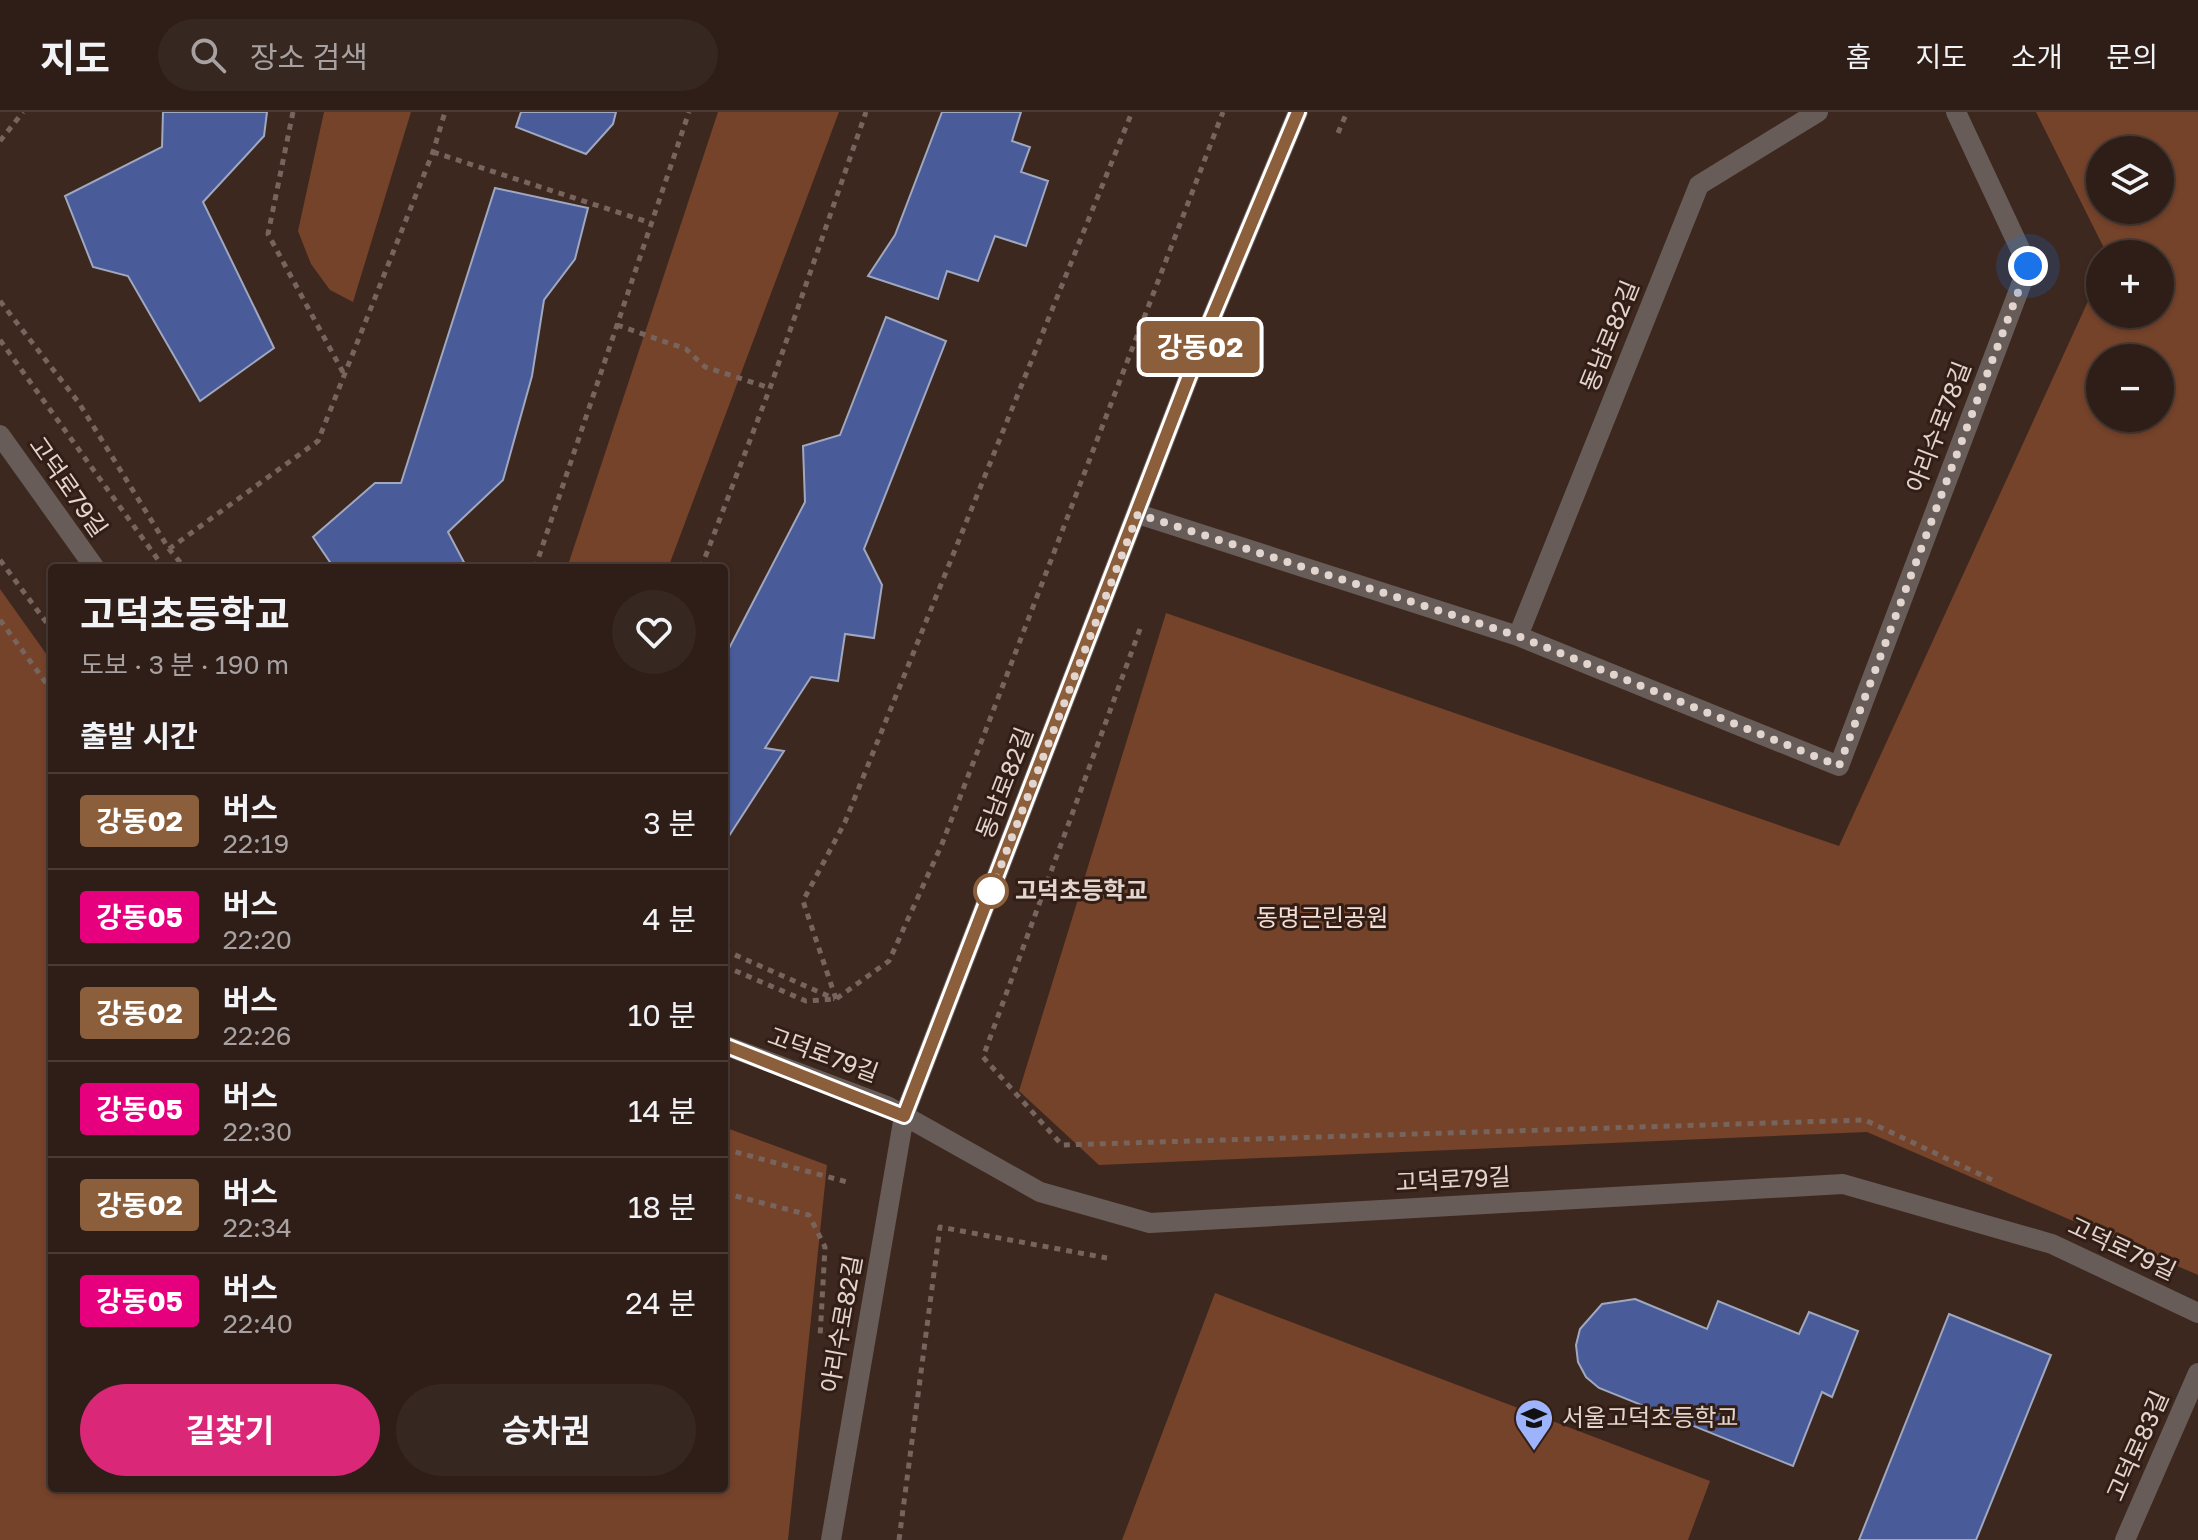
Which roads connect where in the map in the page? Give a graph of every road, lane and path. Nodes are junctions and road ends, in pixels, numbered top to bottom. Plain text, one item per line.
1 (23, 112) edge
2 (293, 112) edge
3 (445, 112) edge
4 (689, 112) edge
5 (866, 112) edge
6 (1132, 112) edge
7 (1223, 112) edge
8 (1298, 112) edge
9 (1347, 112) edge
10 (1818, 112) edge
11 (1956, 112) edge
12 (0, 141) edge
13 (1335, 141) dead end
14 (433, 152) junction
15 (651, 223) junction
16 (0, 301) edge
17 (617, 325) junction
18 (0, 340) edge
19 (345, 376) junction
20 (770, 388) junction
21 (0, 435) edge
22 (1138, 514) junction
23 (169, 549) junction
24 (0, 560) edge
25 (92, 564) edge
26 (161, 564) edge
27 (182, 564) edge
28 (536, 564) edge
29 (703, 564) edge
30 (0, 620) edge
31 (48, 625) edge
32 (1141, 628) dead end
33 (1518, 636) junction
34 (48, 686) edge
35 (728, 952) edge
36 (728, 968) edge
37 (836, 999) junction
38 (728, 1047) edge
39 (904, 1116) junction
40 (728, 1150) edge
41 (2004, 1186) dead end
42 (891, 1193) junction
43 (728, 1194) edge
44 (809, 1215) dead end
45 (1123, 1261) dead end
46 (2198, 1313) edge
47 (2198, 1373) edge
48 (831, 1540) edge
49 (899, 1540) edge
50 (2125, 1540) edge

1 - 12 path
2 - 19 path
3 - 14 path
4 - 15 path
5 - 20 path
6 - 37 path
7 - 37 path
8 - 22 street, 동남로82길
9 - 13 path
10 - 33 street, 동남로82길
11 - 33 street, 아리수로78길
14 - 15 path
14 - 19 path
15 - 17 path
16 - 23 path
17 - 20 path
17 - 28 path
18 - 26 path
19 - 23 path
20 - 29 path
21 - 25 street, 고덕로79길
22 - 33 street
22 - 39 street, 동남로82길
23 - 27 path
24 - 31 path
30 - 34 path
32 - 41 path
35 - 37 path
36 - 37 path
38 - 39 street, 고덕로79길
39 - 42 street, 아리수로82길
39 - 46 street, 고덕로79길
40 - 42 path
42 - 48 street, 아리수로82길
43 - 44 path
45 - 49 path
47 - 50 street, 고덕로83길

